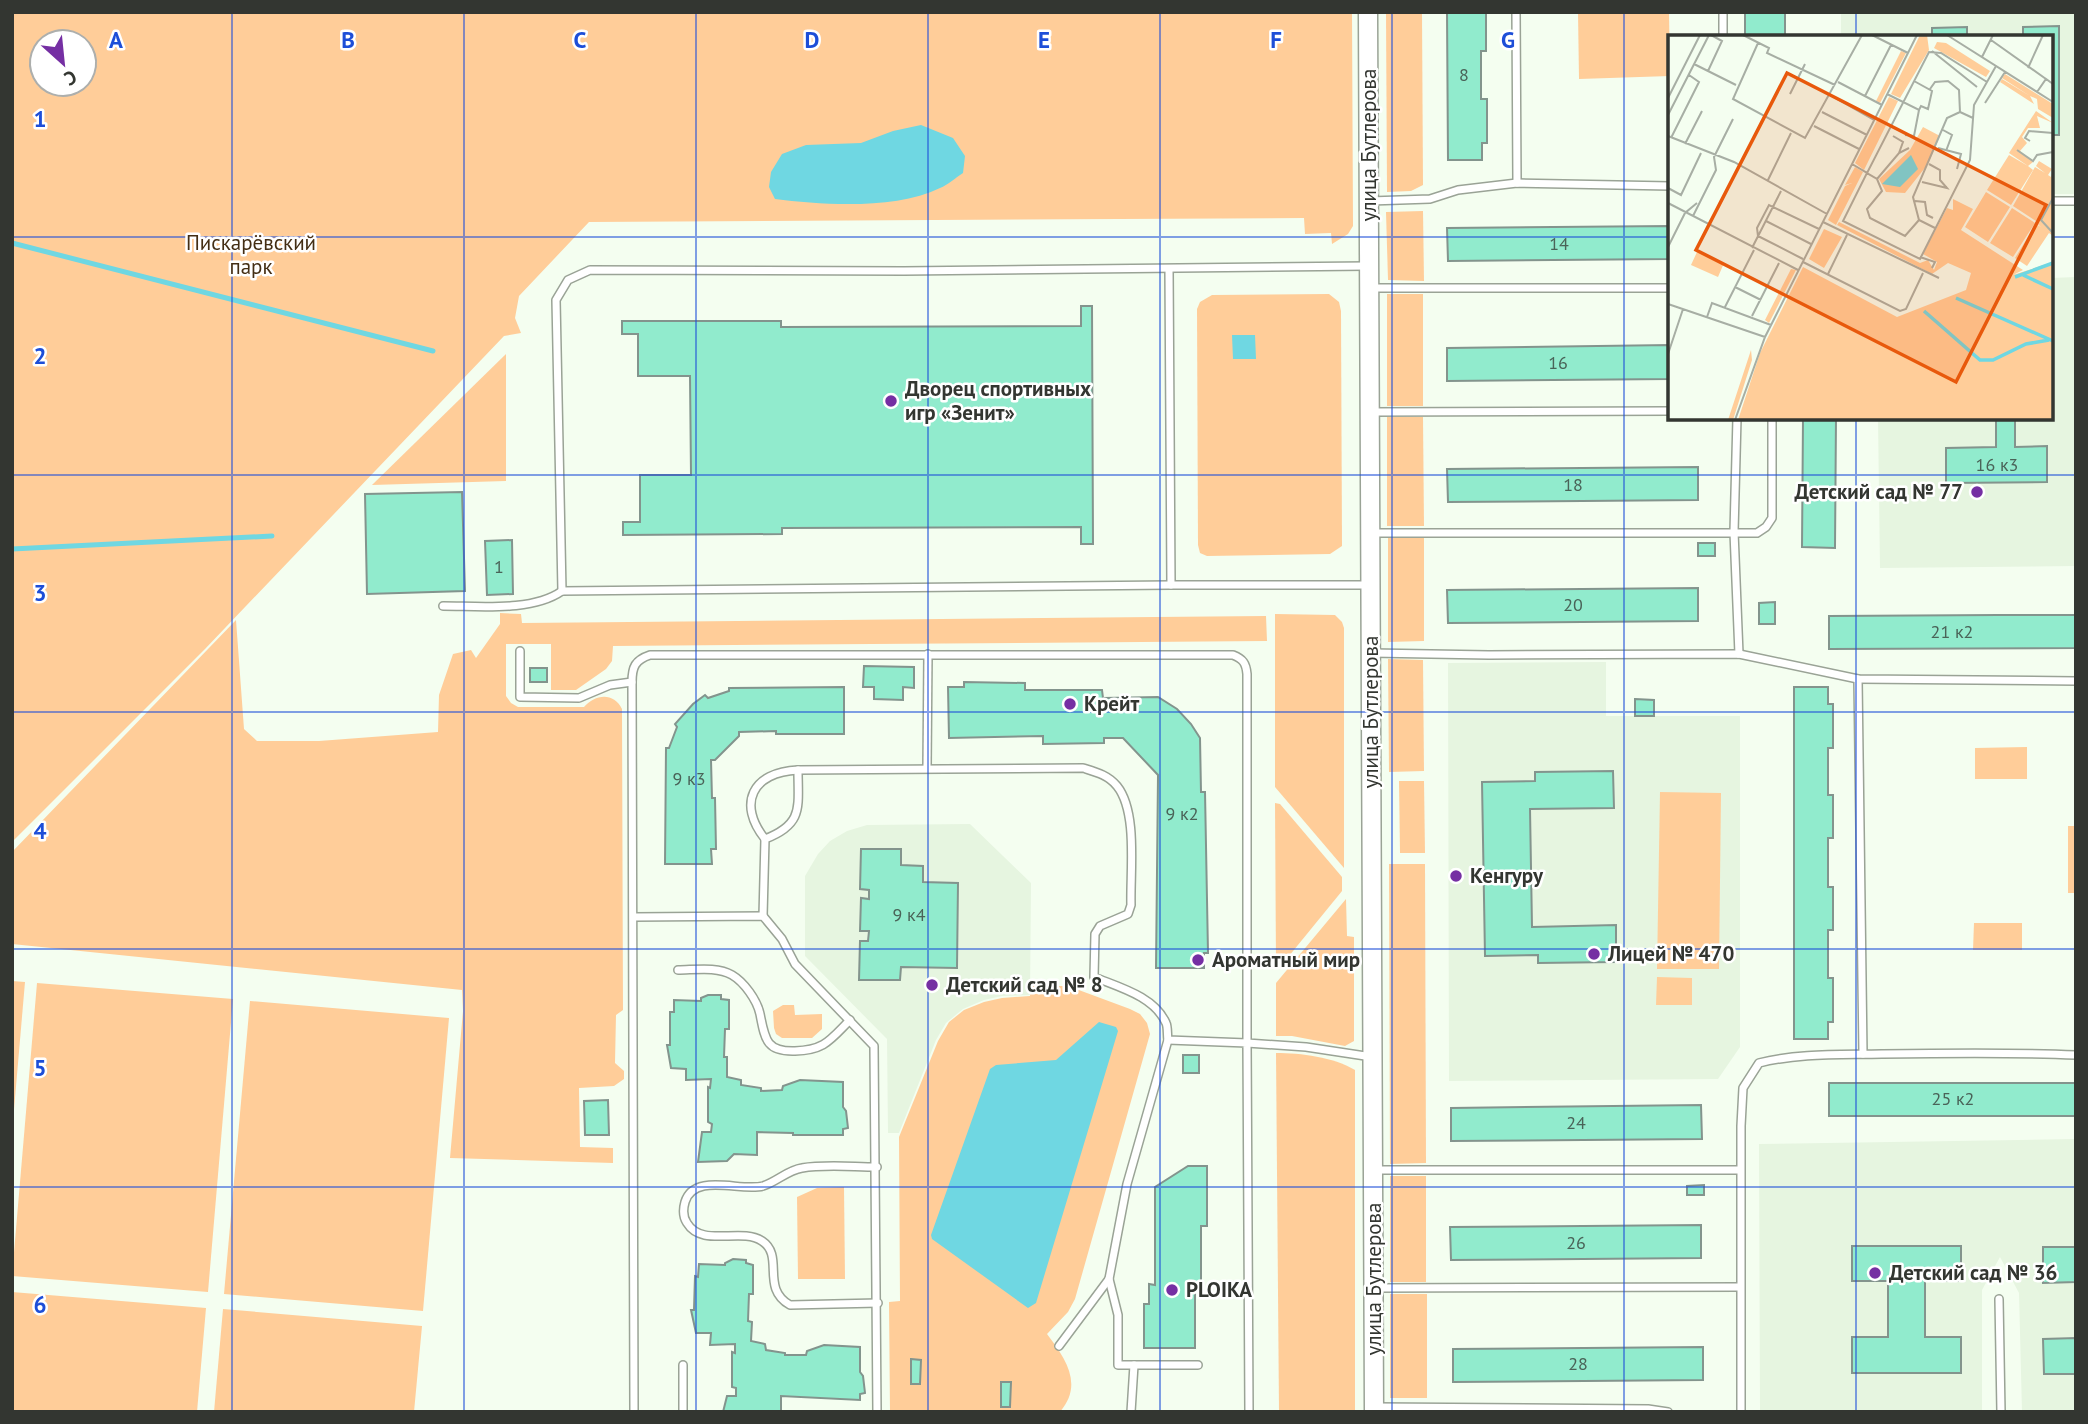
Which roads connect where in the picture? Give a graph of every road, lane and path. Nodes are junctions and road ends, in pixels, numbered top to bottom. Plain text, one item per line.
1 (1368, 12) edge
2 (1516, 12) edge
3 (1723, 12) edge
4 (1723, 35) edge
5 (1517, 183) junction
6 (1668, 186) edge
7 (1369, 201) junction
8 (2053, 201) edge
9 (2076, 201) edge
10 (1370, 265) junction
11 (1169, 269) junction
12 (1370, 288) junction
13 (1668, 288) edge
14 (1668, 411) edge
15 (1371, 412) junction
16 (1737, 420) edge
17 (1772, 420) edge
18 (1734, 532) junction
19 (1371, 533) junction
20 (1171, 585) junction
21 (1371, 585) junction
22 (562, 591) junction
23 (443, 606) dead end
24 (520, 651) dead end
25 (928, 653) junction
26 (1371, 653) junction
27 (1739, 654) junction
28 (1858, 679) junction
29 (2076, 681) edge
30 (632, 682) junction
31 (927, 768) junction
32 (798, 770) junction
33 (765, 839) junction
34 (763, 916) junction
35 (634, 917) junction
36 (677, 970) dead end
37 (850, 1020) junction
38 (1168, 1040) junction
39 (1247, 1043) junction
40 (1863, 1054) junction
41 (2076, 1055) edge
42 (1373, 1057) junction
43 (877, 1167) junction
44 (1374, 1170) junction
45 (1740, 1170) junction
46 (1110, 1279) junction
47 (1740, 1287) junction
48 (1374, 1288) junction
49 (1999, 1299) dead end
50 (878, 1303) junction
51 (1059, 1346) dead end
52 (683, 1365) dead end
53 (1134, 1365) junction
54 (1198, 1365) dead end
55 (1374, 1410) edge
56 (634, 1412) edge
57 (683, 1412) edge
58 (877, 1412) edge
59 (1131, 1412) edge
60 (1249, 1412) edge
61 (1668, 1412) edge
62 (1741, 1412) edge
63 (2001, 1412) edge

1 - 7 street, улица Бутлерова
2 - 5 lane
3 - 4 lane
5 - 6 lane
5 - 7 lane
7 - 10 street, улица Бутлерова
8 - 9 lane
10 - 11 lane
10 - 12 street, улица Бутлерова
11 - 20 lane
11 - 22 lane
12 - 13 lane
12 - 15 street, улица Бутлерова
14 - 15 lane
15 - 19 street, улица Бутлерова
16 - 18 lane
17 - 18 lane
18 - 19 lane
18 - 27 lane
19 - 21 street, улица Бутлерова
20 - 21 lane
20 - 22 lane
21 - 26 street, улица Бутлерова
22 - 23 lane
24 - 30 lane
25 - 30 lane
25 - 31 lane
25 - 39 lane
26 - 27 lane
26 - 42 street, улица Бутлерова
27 - 28 lane
28 - 29 lane
28 - 40 lane
30 - 35 lane
31 - 32 lane
31 - 38 lane
32 - 33 lane
32 - 33 lane
33 - 34 lane
34 - 35 lane
34 - 37 lane
35 - 56 lane
36 - 37 lane
37 - 43 lane
38 - 39 lane
38 - 46 lane
39 - 42 lane
39 - 60 lane
40 - 41 lane
40 - 45 lane
42 - 44 street, улица Бутлерова
43 - 50 lane
43 - 50 lane
44 - 45 lane
44 - 48 street, улица Бутлерова
45 - 47 lane
46 - 51 lane
46 - 53 lane
47 - 48 lane
47 - 62 lane
48 - 55 street, улица Бутлерова
49 - 63 lane
50 - 58 lane
52 - 57 lane
53 - 54 lane
53 - 59 lane
55 - 61 lane

